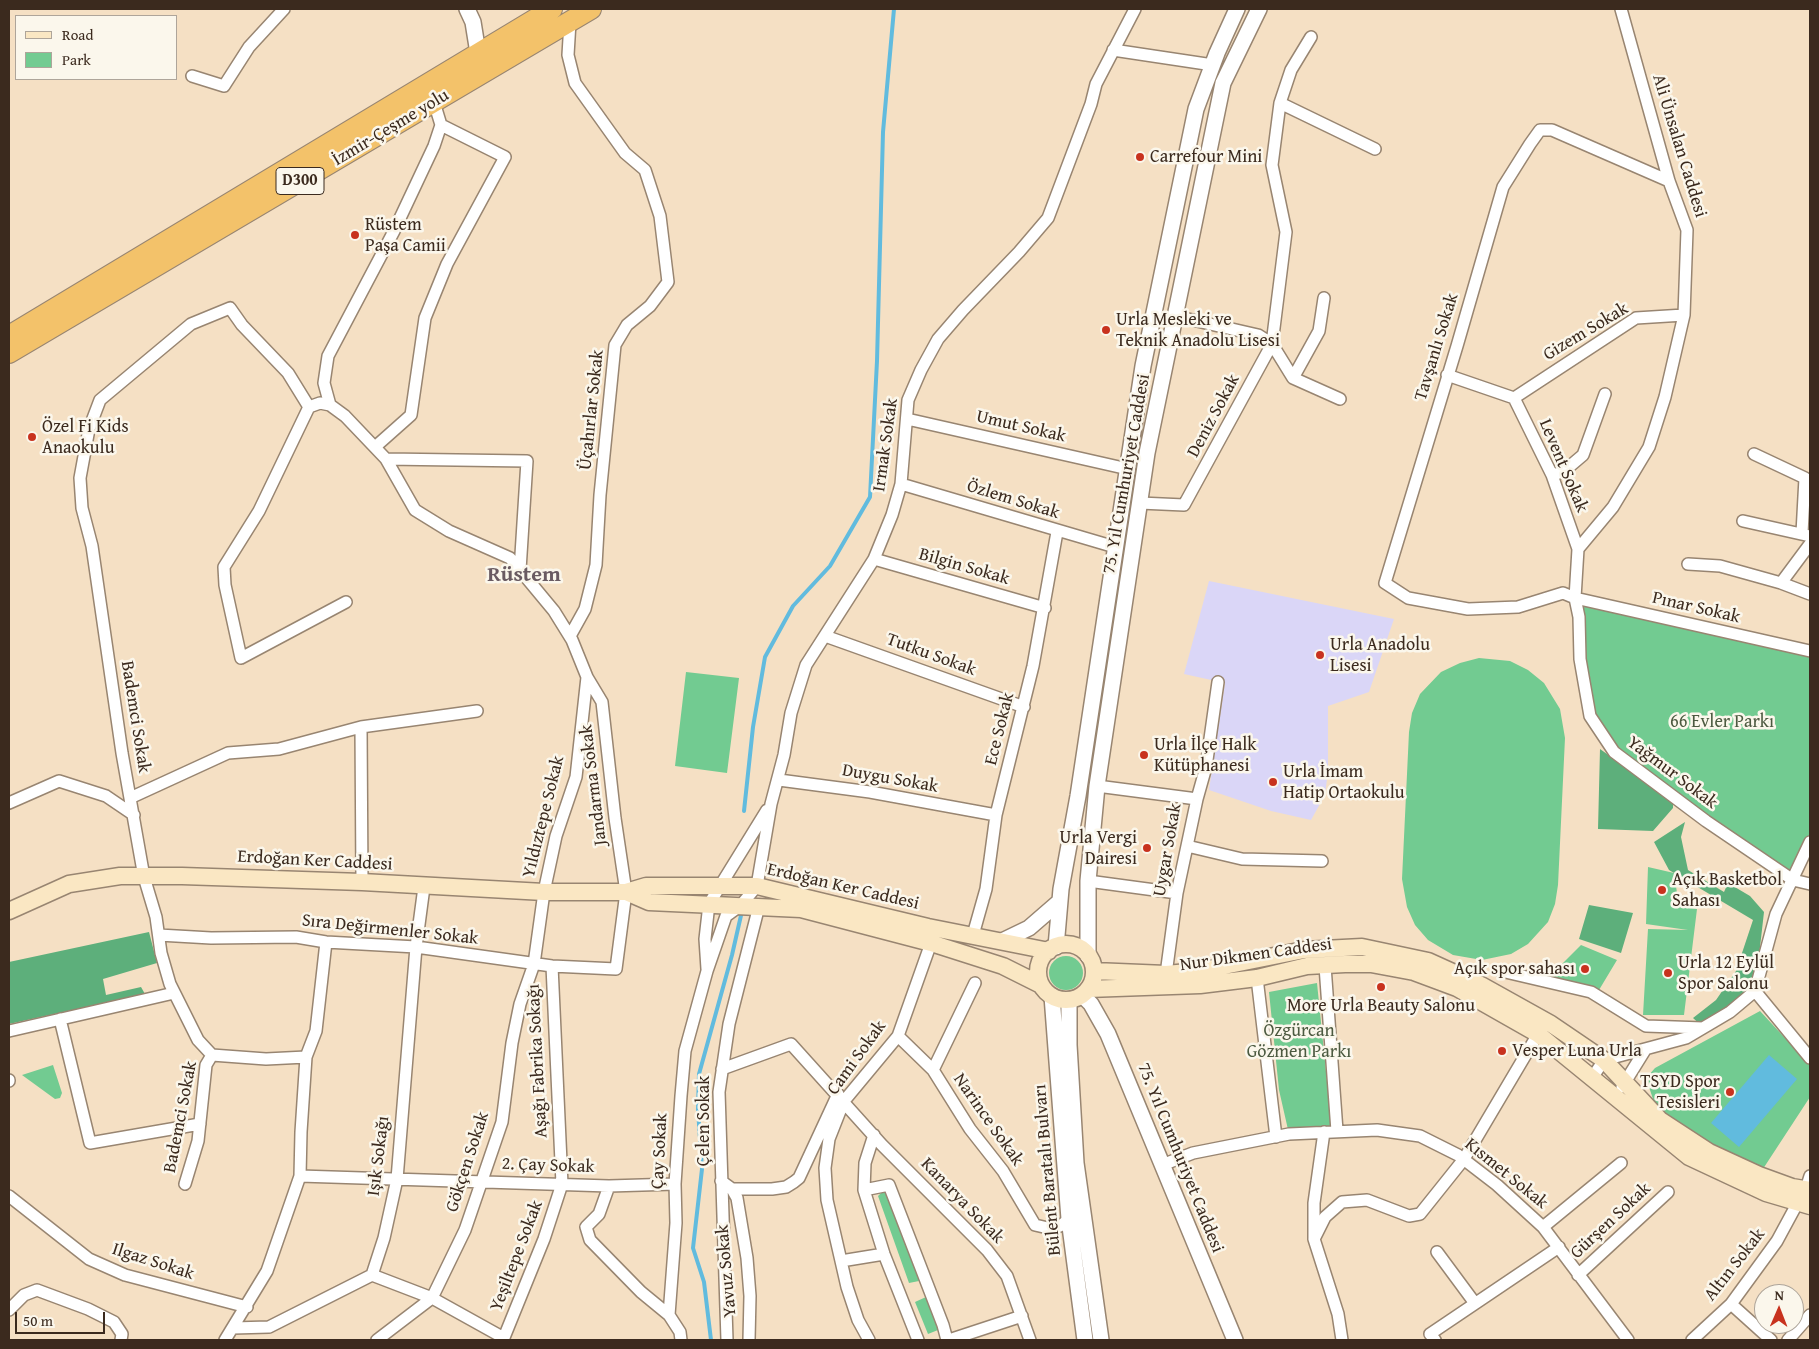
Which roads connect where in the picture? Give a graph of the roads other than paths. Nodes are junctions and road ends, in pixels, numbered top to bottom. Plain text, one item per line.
1 (284, 9) edge
2 (466, 9) edge
3 (552, 9) edge
4 (591, 9) edge
5 (1135, 9) edge
6 (1238, 9) edge
7 (1259, 9) edge
8 (1621, 9) edge
9 (570, 22) junction
10 (1311, 37) dead end
11 (1113, 50) junction
12 (478, 53) junction
13 (1213, 65) junction
14 (192, 76) dead end
15 (434, 102) junction
16 (1280, 103) junction
17 (441, 125) junction
18 (1375, 149) dead end
19 (1669, 181) junction
20 (1324, 298) dead end
21 (1684, 315) junction
22 (1175, 316) junction
23 (9, 336) edge
24 (1272, 344) junction
25 (9, 353) edge
26 (1447, 376) junction
27 (1293, 378) junction
28 (1605, 394) dead end
29 (1514, 398) junction
30 (1340, 399) dead end
31 (330, 405) junction
32 (309, 407) junction
33 (907, 419) junction
34 (375, 447) junction
35 (1754, 454) dead end
36 (386, 459) junction
37 (1128, 469) junction
38 (1552, 475) junction
39 (901, 484) junction
40 (1140, 503) junction
41 (1743, 521) dead end
42 (1058, 532) junction
43 (1806, 535) edge
44 (1810, 544) edge
45 (1115, 546) junction
46 (1578, 549) junction
47 (874, 559) junction
48 (1688, 564) dead end
49 (520, 570) junction
50 (1781, 583) junction
51 (1810, 594) edge
52 (1408, 598) joint
53 (1575, 598) junction
54 (346, 602) dead end
55 (1044, 608) junction
56 (570, 636) junction
57 (825, 636) junction
58 (1810, 651) edge
59 (587, 677) junction
60 (1218, 682) dead end
61 (1024, 708) junction
62 (477, 712) dead end
63 (361, 727) junction
64 (779, 780) junction
65 (1097, 786) junction
66 (130, 798) junction
67 (1197, 799) junction
68 (9, 802) edge
69 (771, 804) junction
70 (134, 815) junction
71 (996, 816) junction
72 (1810, 842) edge
73 (1187, 846) junction
74 (1322, 861) dead end
75 (144, 877) junction
76 (1793, 880) junction
77 (1088, 881) junction
78 (362, 882) junction
79 (1810, 884) edge
80 (757, 886) junction
81 (424, 887) junction
82 (717, 888) junction
83 (544, 892) junction
84 (626, 892) junction
85 (1178, 893) junction
86 (1059, 902) junction
87 (708, 904) junction
88 (741, 905) junction
89 (759, 906) junction
90 (9, 910) edge
91 (159, 935) junction
92 (973, 935) junction
93 (1002, 941) junction
94 (326, 942) junction
95 (931, 943) junction
96 (416, 946) junction
97 (1053, 949) junction
98 (1091, 963) junction
99 (534, 964) junction
100 (552, 966) junction
101 (1325, 966) junction
102 (616, 969) joint
103 (707, 971) junction
104 (1501, 972) dead end
105 (1166, 974) junction
106 (1257, 978) junction
107 (975, 983) dead end
108 (1047, 991) junction
109 (1755, 991) junction
110 (174, 992) junction
111 (1080, 995) junction
112 (60, 1019) junction
113 (1704, 1028) junction
114 (9, 1031) edge
115 (1538, 1034) junction
116 (898, 1036) junction
117 (1645, 1050) junction
118 (212, 1055) junction
119 (306, 1057) junction
120 (1810, 1058) edge
121 (1604, 1060) junction
122 (722, 1069) junction
123 (933, 1070) junction
124 (1592, 1078) junction
125 (1626, 1081) junction
126 (1614, 1096) junction
127 (841, 1098) junction
128 (200, 1124) junction
129 (1324, 1132) junction
130 (1337, 1132) junction
131 (874, 1135) junction
132 (1276, 1137) junction
133 (1464, 1159) junction
134 (1621, 1163) dead end
135 (1162, 1164) junction
136 (300, 1176) junction
137 (397, 1178) junction
138 (482, 1180) junction
139 (722, 1181) junction
140 (185, 1184) dead end
141 (562, 1184) junction
142 (675, 1184) junction
143 (1809, 1185) edge
144 (609, 1186) junction
145 (864, 1190) junction
146 (1668, 1192) dead end
147 (734, 1193) junction
148 (9, 1196) edge
149 (1804, 1205) edge
150 (1069, 1219) junction
151 (1543, 1227) junction
152 (1314, 1239) junction
153 (1559, 1247) junction
154 (1437, 1252) dead end
155 (884, 1254) junction
156 (841, 1261) junction
157 (372, 1275) junction
158 (1578, 1275) junction
159 (432, 1298) junction
160 (1474, 1302) junction
161 (1731, 1304) junction
162 (247, 1307) junction
163 (9, 1310) edge
164 (1810, 1315) edge
165 (669, 1316) junction
166 (1022, 1316) junction
167 (233, 1328) junction
168 (681, 1336) edge
169 (504, 1339) edge
170 (121, 1340) edge
171 (225, 1340) edge
172 (377, 1340) edge
173 (727, 1340) edge
174 (749, 1340) edge
175 (869, 1340) edge
176 (918, 1340) edge
177 (948, 1340) edge
178 (1030, 1340) edge
179 (1085, 1340) edge
180 (1101, 1340) edge
181 (1235, 1340) edge
182 (1342, 1340) edge
183 (1435, 1340) edge
184 (1628, 1340) edge
185 (1692, 1340) edge
186 (1771, 1340) edge
187 (1788, 1340) edge

1 - 14 street
2 - 12 street
3 - 12 highway, İzmir-Çeşme yolu / D300
4 - 9 highway, İzmir-Çeşme yolu / D300
5 - 11 street, Irmak Sokak
6 - 13 street, 75. Yıl Cumhuriyet Caddesi
7 - 22 street, 75. Yıl Cumhuriyet Caddesi
8 - 19 street, Ali Ünsalan Caddesi
9 - 15 highway, İzmir-Çeşme yolu / D300
9 - 56 street, Üçahırlar Sokak
10 - 16 street, Deniz Sokak
11 - 13 street
11 - 33 street, Irmak Sokak
12 - 23 highway, İzmir-Çeşme yolu / D300
13 - 37 street, 75. Yıl Cumhuriyet Caddesi
15 - 17 street
15 - 25 highway, İzmir-Çeşme yolu / D300
16 - 18 street
16 - 24 street, Deniz Sokak
17 - 31 street
17 - 34 street
19 - 21 street, Ali Ünsalan Caddesi
19 - 26 street, Tavşanlı Sokak
20 - 27 street
21 - 29 street, Gizem Sokak
21 - 46 street, Ali Ünsalan Caddesi
22 - 24 street
22 - 40 street, 75. Yıl Cumhuriyet Caddesi
24 - 27 street
24 - 40 street, Deniz Sokak
26 - 29 street
26 - 52 street, Tavşanlı Sokak
27 - 30 street
28 - 38 street
29 - 38 street, Levent Sokak
31 - 32 street
31 - 34 street, Yıldıztepe Sokak
32 - 54 street
32 - 66 street, Bademci Sokak
33 - 37 street, Umut Sokak
33 - 39 street, Irmak Sokak
34 - 36 street, Yıldıztepe Sokak
35 - 43 street
36 - 49 street, Yıldıztepe Sokak
36 - 49 street
37 - 45 street, 75. Yıl Cumhuriyet Caddesi
38 - 46 street, Levent Sokak
39 - 42 street, Özlem Sokak
39 - 47 street, Irmak Sokak
40 - 65 street, 75. Yıl Cumhuriyet Caddesi
41 - 43 street
42 - 45 street, Özlem Sokak
42 - 55 street, Ece Sokak
44 - 50 street
45 - 86 street, 75. Yıl Cumhuriyet Caddesi
46 - 53 street
47 - 55 street, Bilgin Sokak
47 - 57 street, Irmak Sokak
48 - 50 street
49 - 56 street, Yıldıztepe Sokak
50 - 51 street
52 - 53 street, Pınar Sokak
53 - 58 street, Pınar Sokak
53 - 76 street, Yağmur Sokak
55 - 61 street, Ece Sokak
56 - 59 street, Yıldıztepe Sokak
57 - 61 street, Tutku Sokak
57 - 64 street, Irmak Sokak
59 - 83 street, Yıldıztepe Sokak
59 - 84 street, Jandarma Sokak
60 - 67 street
61 - 71 street, Ece Sokak
62 - 63 street
63 - 66 street
63 - 78 street
64 - 69 street, Irmak Sokak
64 - 71 street, Duygu Sokak
65 - 67 street, Uygar Sokak
65 - 77 street, 75. Yıl Cumhuriyet Caddesi
66 - 70 street, Bademci Sokak
67 - 73 street, Uygar Sokak
68 - 70 street
69 - 80 street
69 - 82 street
70 - 75 street, Bademci Sokak
71 - 92 street, Ece Sokak
72 - 76 street
73 - 74 street
73 - 85 street, Uygar Sokak
75 - 78 main road, Erdoğan Ker Caddesi
75 - 90 main road, Erdoğan Ker Caddesi
75 - 91 street, Bademci Sokak
76 - 79 street
76 - 109 street
77 - 85 street
77 - 98 street, 75. Yıl Cumhuriyet Caddesi
78 - 81 main road, Erdoğan Ker Caddesi
80 - 82 main road, Erdoğan Ker Caddesi
80 - 88 street, Çay Sokak
80 - 92 main road, Erdoğan Ker Caddesi
81 - 83 main road, Erdoğan Ker Caddesi
81 - 96 street, Işık Sokağı
82 - 84 main road, Erdoğan Ker Caddesi
82 - 87 street
83 - 84 main road, Erdoğan Ker Caddesi
83 - 99 street, Yıldıztepe Sokak
84 - 87 main road, Erdoğan Ker Caddesi
84 - 102 street, Jandarma Sokak
85 - 105 street, Uygar Sokak
86 - 93 street
86 - 97 street, 75. Yıl Cumhuriyet Caddesi
87 - 88 main road, Erdoğan Ker Caddesi
87 - 103 street
88 - 89 main road, Erdoğan Ker Caddesi
88 - 103 street, Çay Sokak
89 - 95 main road, Erdoğan Ker Caddesi
89 - 122 street, Çelen Sokak
91 - 94 street, Sıra Değirmenler Sokak
91 - 110 street, Bademci Sokak
92 - 93 main road, Erdoğan Ker Caddesi
93 - 97 main road, Erdoğan Ker Caddesi
94 - 96 street, Sıra Değirmenler Sokak
94 - 119 street
95 - 108 main road, Erdoğan Ker Caddesi
95 - 116 street, Cami Sokak
96 - 99 street, Sıra Değirmenler Sokak
96 - 137 street, Işık Sokağı
97 - 98 main road
97 - 108 main road
98 - 105 main road, Nur Dikmen Caddesi
98 - 111 main road
99 - 100 street, Sıra Değirmenler Sokak
99 - 138 street, Gökçen Sokak
100 - 102 street, Sıra Değirmenler Sokak
100 - 141 street, Aşağı Fabrika Sokağı
101 - 106 main road, Nur Dikmen Caddesi
101 - 115 main road, Nur Dikmen Caddesi
101 - 130 street
103 - 142 street, Çay Sokak
104 - 113 street
105 - 121 main road, Nur Dikmen Caddesi
106 - 111 main road, Nur Dikmen Caddesi
106 - 132 street
107 - 123 street
108 - 111 main road
108 - 150 street, Bülent Baratalı Bulvarı
109 - 113 street
109 - 120 street
110 - 112 street
110 - 118 street, Bademci Sokak
111 - 135 street, 75. Yıl Cumhuriyet Caddesi
111 - 180 street, Bülent Baratalı Bulvarı
112 - 114 street
112 - 128 street
113 - 117 street
115 - 124 main road, Nur Dikmen Caddesi
115 - 133 street
116 - 123 street, Narince Sokak
116 - 127 street, Cami Sokak
117 - 121 street
117 - 125 street
118 - 119 street
118 - 128 street, Bademci Sokak
119 - 136 street
121 - 124 street
121 - 125 main road, Nur Dikmen Caddesi
122 - 127 street
122 - 139 street, Çelen Sokak
123 - 150 street, Narince Sokak
124 - 126 main road, Nur Dikmen Caddesi
125 - 126 street
125 - 143 main road, Nur Dikmen Caddesi
126 - 149 main road, Nur Dikmen Caddesi
127 - 131 street, Kanarya Sokak
127 - 147 street
127 - 156 street, Cami Sokak
128 - 140 street, Bademci Sokak
129 - 130 street, Kısmet Sokak
129 - 132 street, Kısmet Sokak
129 - 152 street
130 - 133 street, Kısmet Sokak
131 - 145 street
131 - 166 street, Kanarya Sokak
132 - 135 street, Kısmet Sokak
133 - 151 street, Kısmet Sokak
133 - 152 street
134 - 151 street
135 - 181 street, 75. Yıl Cumhuriyet Caddesi
136 - 137 street, 2. Çay Sokak
136 - 162 street
137 - 138 street, 2. Çay Sokak
137 - 157 street, Işık Sokağı
138 - 141 street, 2. Çay Sokak
138 - 159 street, Gökçen Sokak
139 - 147 street
139 - 173 street, Çelen Sokak
141 - 144 street, 2. Çay Sokak
141 - 169 street, Yeşiltepe Sokak
142 - 144 street, 2. Çay Sokak
142 - 165 street, Çay Sokak
144 - 165 street
145 - 155 street
145 - 177 street
146 - 158 street, Gürşen Sokak
147 - 174 street, Yavuz Sokak
148 - 162 street, Ilgaz Sokak
149 - 161 street, Altın Sokak
150 - 179 street, Bülent Baratalı Bulvarı
151 - 153 street, Kısmet Sokak
152 - 182 street
153 - 158 street, Kısmet Sokak
153 - 160 street
154 - 160 street
155 - 156 street
155 - 176 street
156 - 175 street, Cami Sokak
157 - 159 street
157 - 167 street
158 - 184 street, Kısmet Sokak
159 - 169 street
159 - 172 street, Gökçen Sokak
160 - 183 street
161 - 185 street, Altın Sokak
161 - 186 street
162 - 167 street
163 - 170 street
164 - 187 street
165 - 168 street
166 - 177 street
166 - 178 street, Kanarya Sokak
167 - 171 street

